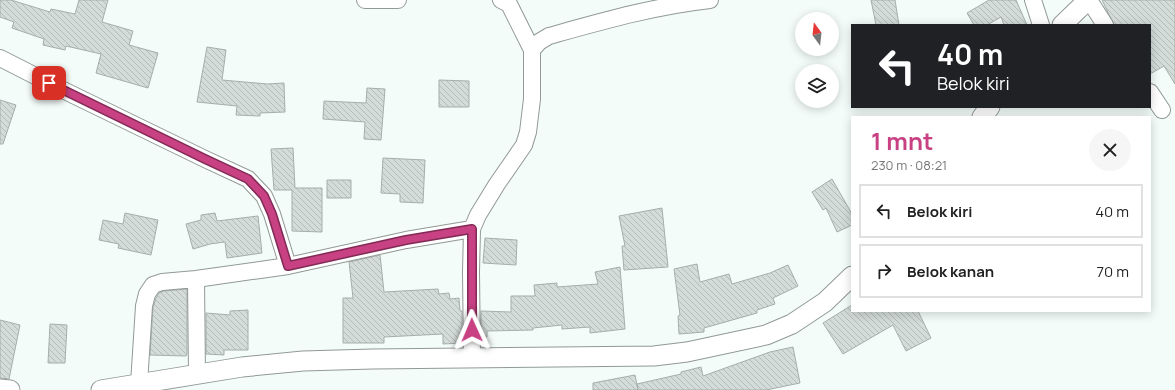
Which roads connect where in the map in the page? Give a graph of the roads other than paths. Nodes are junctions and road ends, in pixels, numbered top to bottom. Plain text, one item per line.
1 (365, 0) edge
2 (398, 0) edge
3 (501, 0) edge
4 (710, 0) edge
5 (1033, 0) edge
6 (1088, 0) edge
7 (1041, 24) edge
8 (1063, 24) edge
9 (1105, 24) edge
10 (532, 50) junction
11 (0, 58) edge
12 (1151, 94) edge
13 (989, 108) edge
14 (1162, 110) dead end
15 (983, 116) edge
16 (472, 229) junction
17 (288, 266) junction
18 (851, 277) edge
19 (196, 279) junction
20 (472, 358) junction
21 (197, 375) junction
22 (139, 384) junction
23 (0, 389) edge
24 (10, 390) edge
25 (101, 390) edge

1 - 2 street
3 - 10 street
4 - 10 street
5 - 7 street
6 - 8 street
6 - 9 street
10 - 16 street
11 - 17 street
12 - 14 street
13 - 15 street
16 - 17 street
16 - 20 street
17 - 19 street
18 - 20 street
19 - 21 street
19 - 22 street
20 - 21 street
21 - 22 street
22 - 25 street
23 - 24 street

